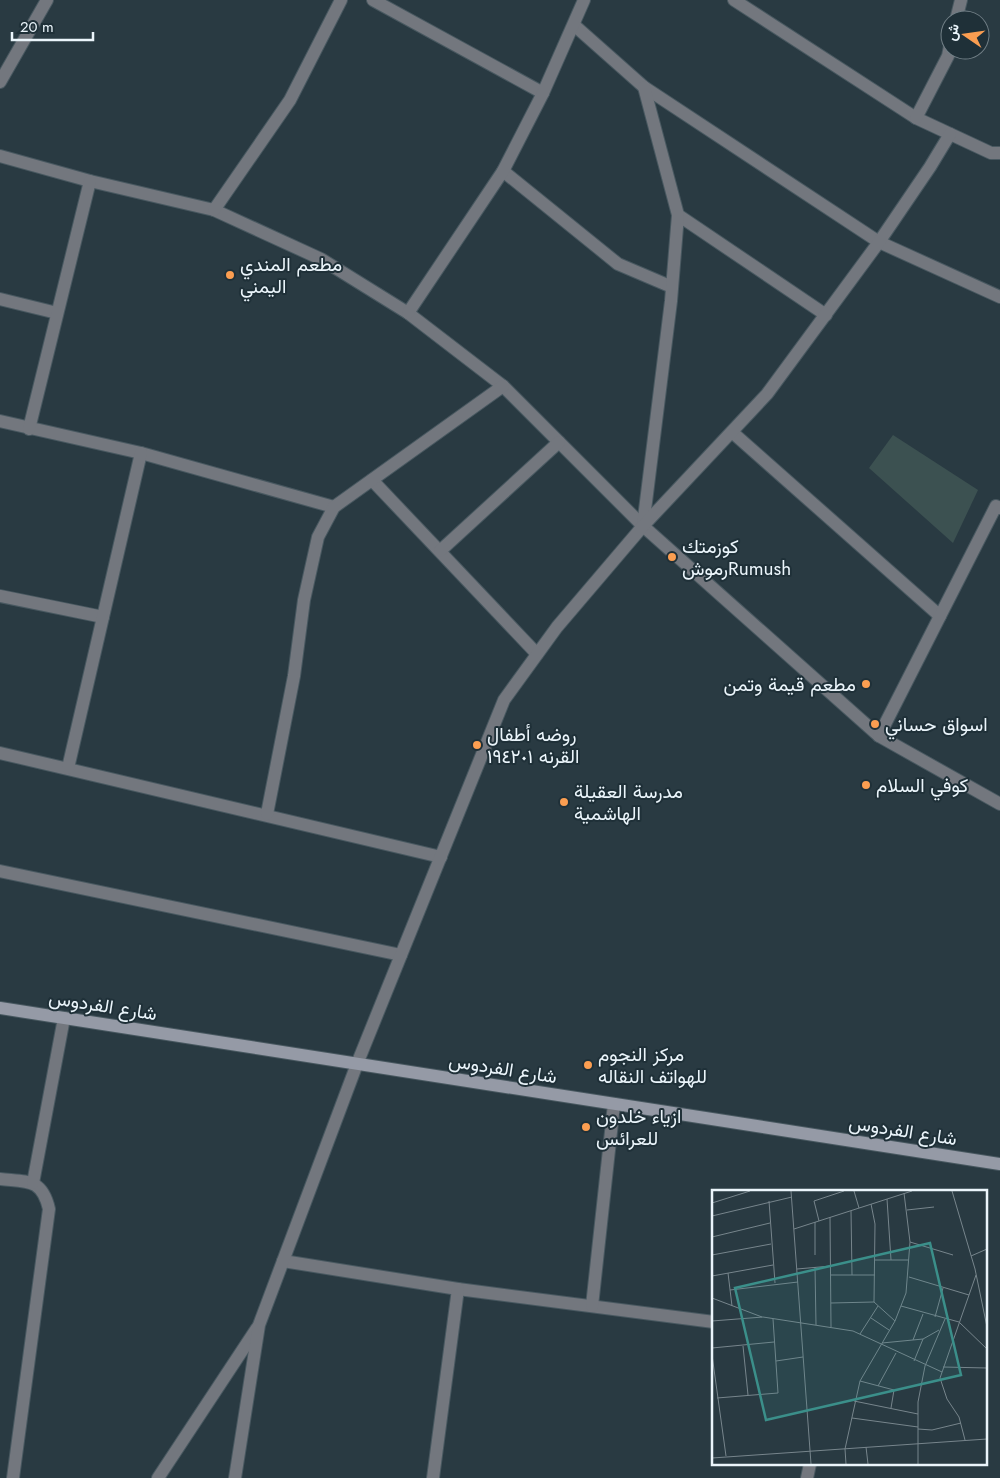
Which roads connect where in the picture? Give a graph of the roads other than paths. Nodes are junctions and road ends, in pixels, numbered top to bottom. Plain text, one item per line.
1 (47, 0) edge
2 (341, 0) edge
3 (373, 0) edge
4 (584, 0) edge
5 (734, 0) edge
6 (574, 25) junction
7 (946, 60) edge
8 (0, 82) edge
9 (644, 87) junction
10 (543, 93) junction
11 (916, 118) junction
12 (950, 134) junction
13 (1000, 153) edge
14 (0, 156) edge
15 (503, 171) junction
16 (90, 181) junction
17 (214, 210) junction
18 (678, 215) junction
19 (879, 242) junction
20 (672, 287) junction
21 (1000, 297) edge
22 (0, 299) edge
23 (57, 313) junction
24 (408, 313) junction
25 (826, 315) junction
26 (503, 386) junction
27 (0, 421) edge
28 (29, 429) junction
29 (732, 432) junction
30 (559, 442) junction
31 (140, 453) junction
32 (372, 480) junction
33 (334, 507) junction
34 (1000, 508) edge
35 (643, 526) junction
36 (440, 551) junction
37 (0, 596) edge
38 (940, 616) junction
39 (104, 617) junction
40 (537, 654) junction
41 (879, 736) junction
42 (0, 756) edge
43 (68, 768) junction
44 (1000, 804) edge
45 (267, 814) junction
46 (441, 857) junction
47 (0, 871) edge
48 (401, 955) junction
49 (0, 1008) edge
50 (64, 1018) junction
51 (357, 1064) junction
52 (614, 1104) junction
53 (1000, 1164) edge
54 (0, 1179) edge
55 (33, 1183) junction
56 (283, 1261) junction
57 (458, 1289) junction
58 (592, 1306) junction
59 (712, 1322) edge
60 (259, 1325) junction
61 (13, 1478) edge
62 (158, 1478) edge
63 (235, 1478) edge
64 (433, 1478) edge

1 - 8 street
2 - 17 street
3 - 10 street
4 - 6 street
5 - 11 street
6 - 9 street
6 - 10 street
7 - 11 street
9 - 18 street
9 - 19 street
10 - 15 street
11 - 12 street
12 - 13 street
12 - 19 street
14 - 16 street
15 - 20 street
15 - 24 street
16 - 17 street
16 - 23 street
17 - 24 street
18 - 20 street
18 - 25 street
19 - 21 street
19 - 25 street
20 - 35 street
22 - 23 street
23 - 28 street
24 - 26 street
25 - 29 street
26 - 30 street
26 - 32 street
27 - 28 street
28 - 31 street
29 - 35 street
29 - 38 street
30 - 35 street
30 - 36 street
31 - 33 street
31 - 39 street
32 - 33 street
32 - 36 street
33 - 45 street
34 - 38 street
35 - 40 street
35 - 41 street
36 - 40 street
37 - 39 street
38 - 41 street
39 - 43 street
40 - 46 street
41 - 44 street
42 - 43 street
43 - 45 street
45 - 46 street
46 - 48 street
47 - 48 street
48 - 51 street
49 - 50 street, شارع الفردوس
50 - 51 street, شارع الفردوس
50 - 55 street
51 - 52 street, شارع الفردوس
51 - 56 street
52 - 53 street, شارع الفردوس
52 - 58 street
54 - 55 street
55 - 61 street
56 - 57 street
56 - 60 street
57 - 58 street
57 - 64 street
58 - 59 street
60 - 62 street
60 - 63 street

